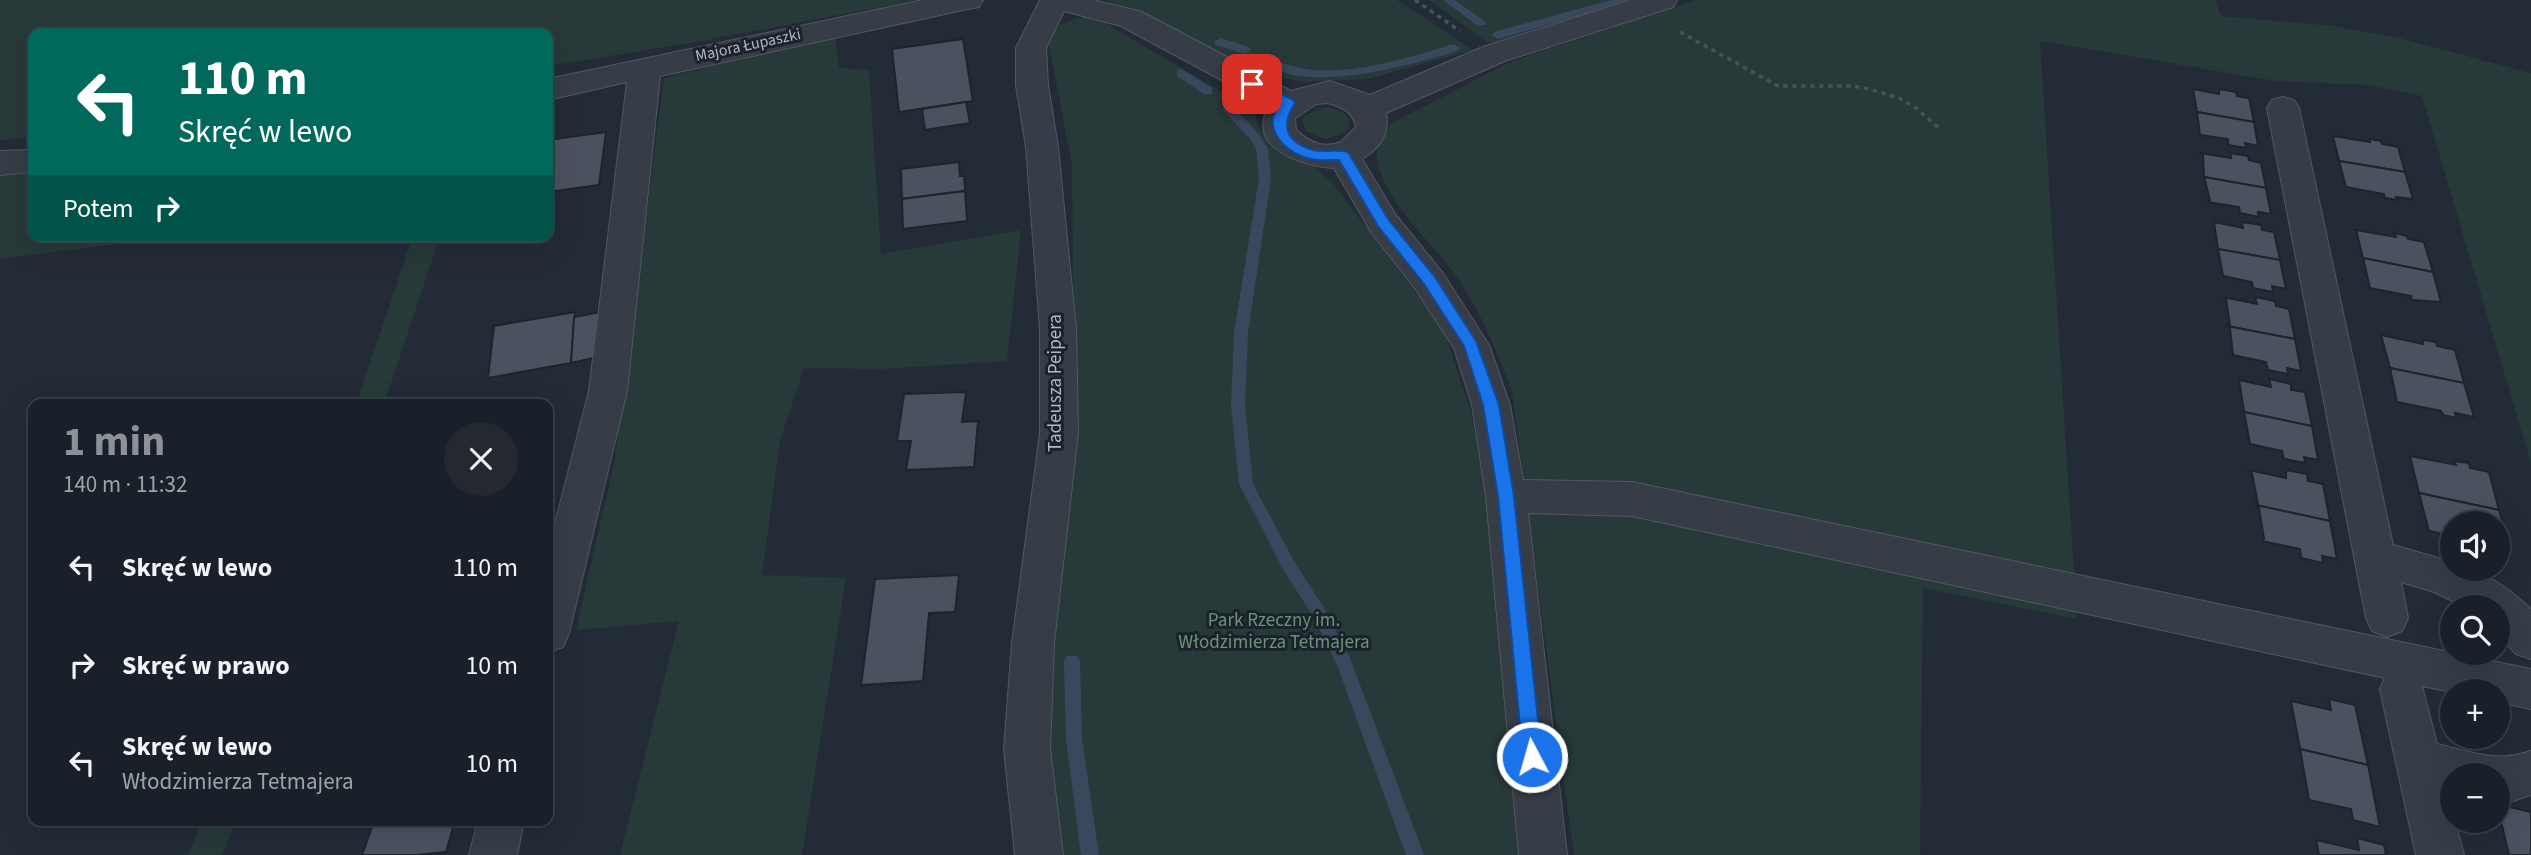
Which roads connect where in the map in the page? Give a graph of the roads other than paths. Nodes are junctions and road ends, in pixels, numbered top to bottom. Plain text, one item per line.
1 (1055, 0) edge
2 (1662, 0) edge
3 (958, 2) edge
4 (645, 67) junction
5 (553, 88) edge
6 (1289, 103) junction
7 (2283, 108) dead end
8 (1367, 109) junction
9 (1343, 155) junction
10 (28, 161) edge
11 (0, 163) edge
12 (1506, 496) junction
13 (2375, 559) junction
14 (553, 613) edge
15 (2387, 618) dead end
16 (2531, 640) edge
17 (2402, 689) dead end
18 (2531, 689) edge
19 (2419, 762) junction
20 (2440, 766) edge
21 (2531, 773) edge
22 (2510, 779) edge
23 (500, 826) edge
24 (492, 855) edge
25 (1040, 855) edge
26 (1543, 855) edge
27 (2440, 855) edge

1 - 6 street
1 - 25 street, Tadeusza Peipera
2 - 8 street
3 - 4 street, Majora Łupaszki
4 - 5 street, Majora Łupaszki
4 - 14 street
6 - 8 street
6 - 9 street
7 - 13 street
8 - 9 street
9 - 12 street
10 - 11 street
12 - 18 street
12 - 26 street
13 - 15 street
13 - 16 street
17 - 19 street
19 - 20 street
19 - 27 street
21 - 22 street
23 - 24 street

